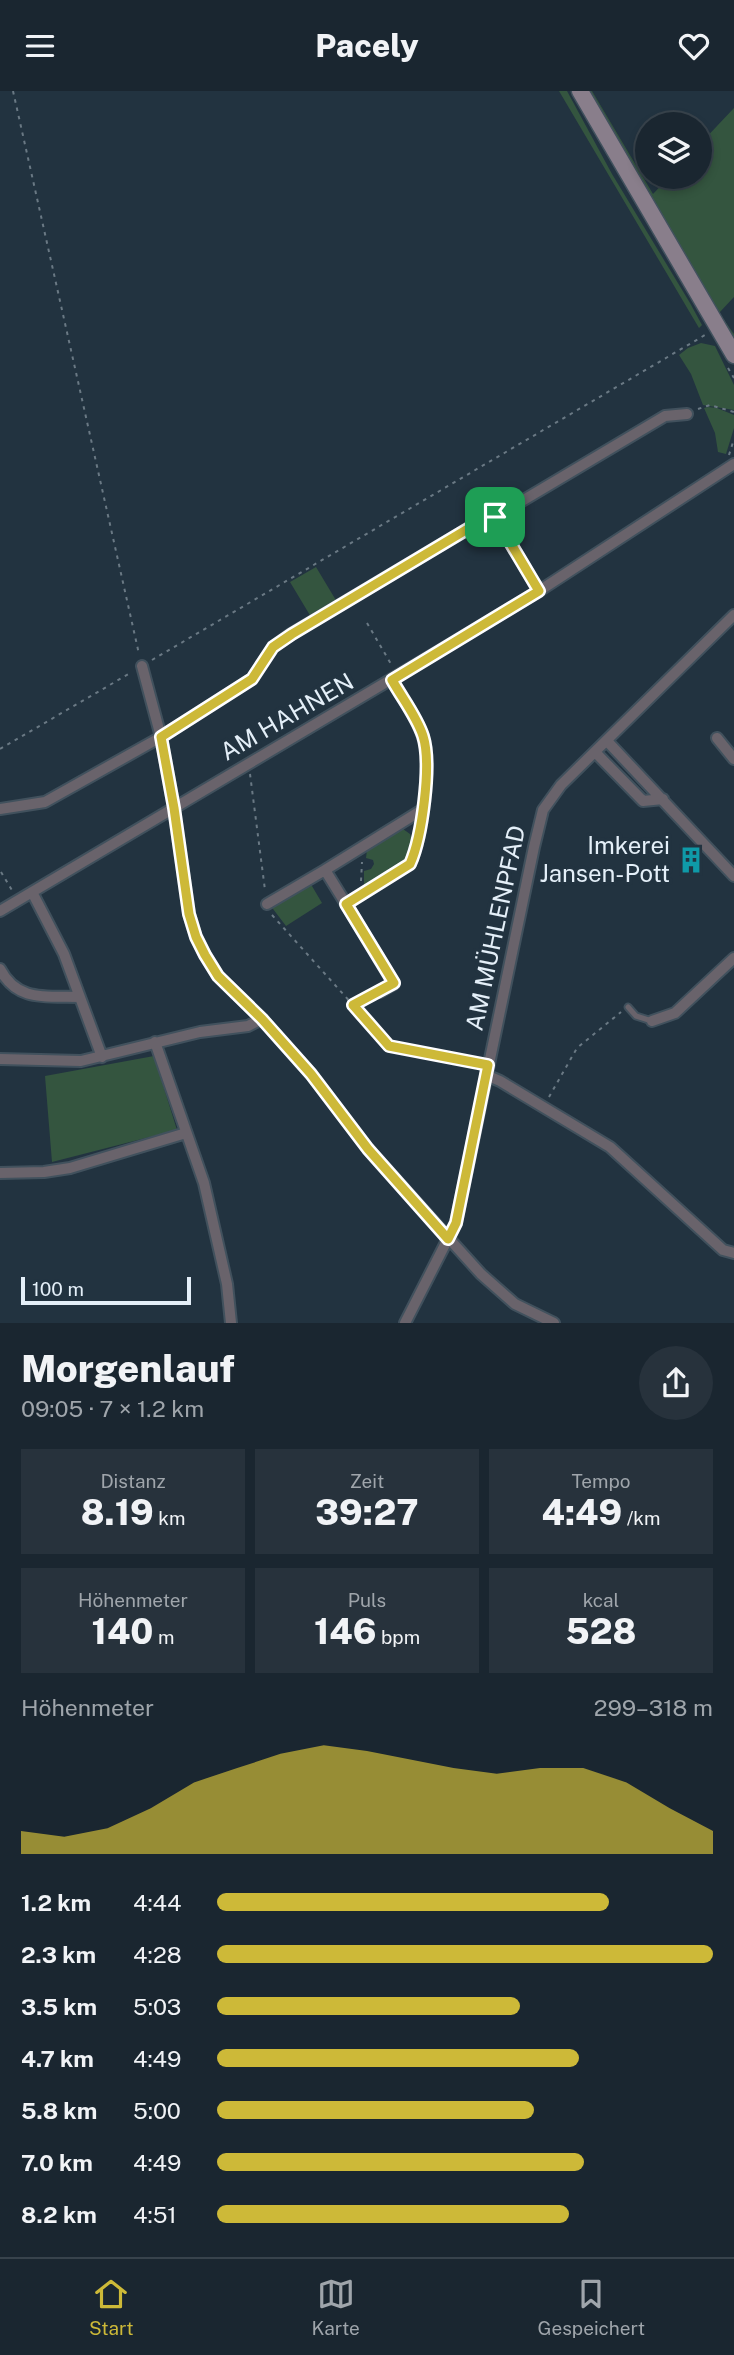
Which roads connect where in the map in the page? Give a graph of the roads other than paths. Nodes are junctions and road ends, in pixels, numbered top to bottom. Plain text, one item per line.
1 (580, 91) edge
2 (734, 355) edge
3 (687, 414) road end
4 (734, 464) edge
5 (495, 517) junction
6 (539, 591) junction
7 (734, 615) edge
8 (142, 666) road end
9 (396, 678) junction
10 (161, 737) junction
11 (717, 738) dead end
12 (607, 741) junction
13 (595, 752) junction
14 (734, 759) edge
15 (643, 780) junction
16 (632, 790) junction
17 (663, 799) junction
18 (174, 808) junction
19 (0, 809) edge
20 (422, 810) junction
21 (325, 870) junction
22 (734, 876) edge
23 (32, 892) junction
24 (267, 904) dead end
25 (346, 904) junction
26 (0, 911) edge
27 (734, 958) edge
28 (0, 969) edge
29 (380, 992) road end
30 (79, 997) junction
31 (628, 1007) road end
32 (262, 1019) junction
33 (652, 1021) joint
34 (155, 1042) junction
35 (102, 1057) junction
36 (0, 1059) edge
37 (487, 1070) junction
38 (186, 1133) junction
39 (0, 1173) edge
40 (448, 1239) junction
41 (733, 1254) edge
42 (231, 1322) edge
43 (405, 1322) edge
44 (554, 1322) edge

1 - 2 main road
3 - 5 street
4 - 6 street, AM HAHNEN
5 - 6 street
5 - 10 street
6 - 9 street, AM HAHNEN
7 - 12 street, AM MÜHLENPFAD
8 - 10 street
9 - 18 street, AM HAHNEN
9 - 20 street
10 - 18 street
10 - 19 street
11 - 14 street
12 - 13 street, AM MÜHLENPFAD
12 - 15 street
13 - 16 street
13 - 37 street, AM MÜHLENPFAD
15 - 16 street
15 - 17 street
16 - 17 street
17 - 22 street
18 - 23 street, AM HAHNEN
18 - 32 street
20 - 21 street
20 - 25 street
21 - 24 street
21 - 25 street
23 - 26 street, AM HAHNEN
23 - 30 street
25 - 29 street
27 - 33 street
28 - 30 street
30 - 35 street
31 - 33 lane
32 - 34 street
32 - 40 street
34 - 35 street
34 - 38 street
35 - 36 street
37 - 40 street, AM MÜHLENPFAD
37 - 41 street
38 - 39 street
38 - 42 street
40 - 43 street, AM MÜHLENPFAD
40 - 44 street

